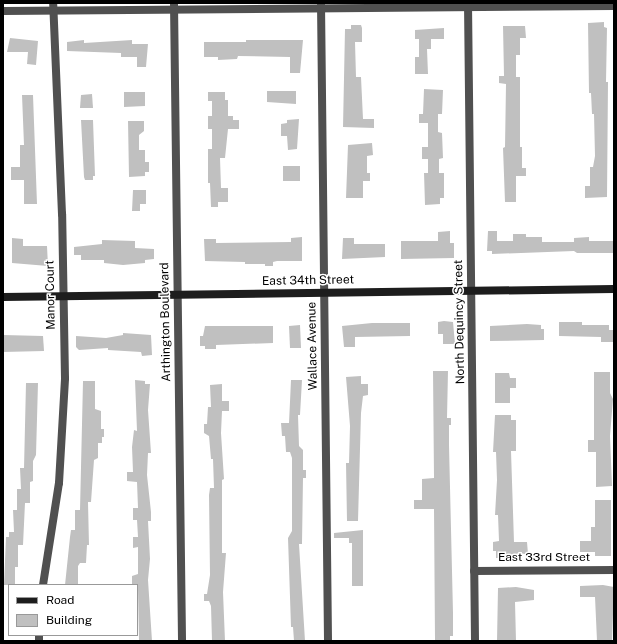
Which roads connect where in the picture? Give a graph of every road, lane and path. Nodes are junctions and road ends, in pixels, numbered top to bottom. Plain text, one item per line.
1 (468, 5) edge
2 (174, 6) edge
3 (321, 6) edge
4 (614, 6) edge
5 (53, 7) edge
6 (3, 11) edge
7 (614, 289) edge
8 (472, 290) junction
9 (324, 293) junction
10 (178, 294) junction
11 (63, 296) junction
12 (3, 297) edge
13 (614, 570) edge
14 (474, 571) junction
15 (43, 584) edge
16 (182, 641) edge
17 (328, 641) edge
18 (475, 641) edge

1 - 3 street
1 - 4 street
1 - 8 street, North Dequincy Street
2 - 3 street
2 - 5 street
2 - 10 street, Arthington Boulevard
3 - 9 street, Wallace Avenue
5 - 6 street
5 - 11 street, Manor Court
7 - 8 main road, East 34th Street
8 - 9 main road, East 34th Street
8 - 14 street, North Dequincy Street
9 - 10 main road, East 34th Street
9 - 17 street, Wallace Avenue
10 - 11 main road, East 34th Street
10 - 16 street, Arthington Boulevard
11 - 12 main road, East 34th Street
11 - 15 street, Manor Court
13 - 14 street, East 33rd Street
14 - 18 street, North Dequincy Street

